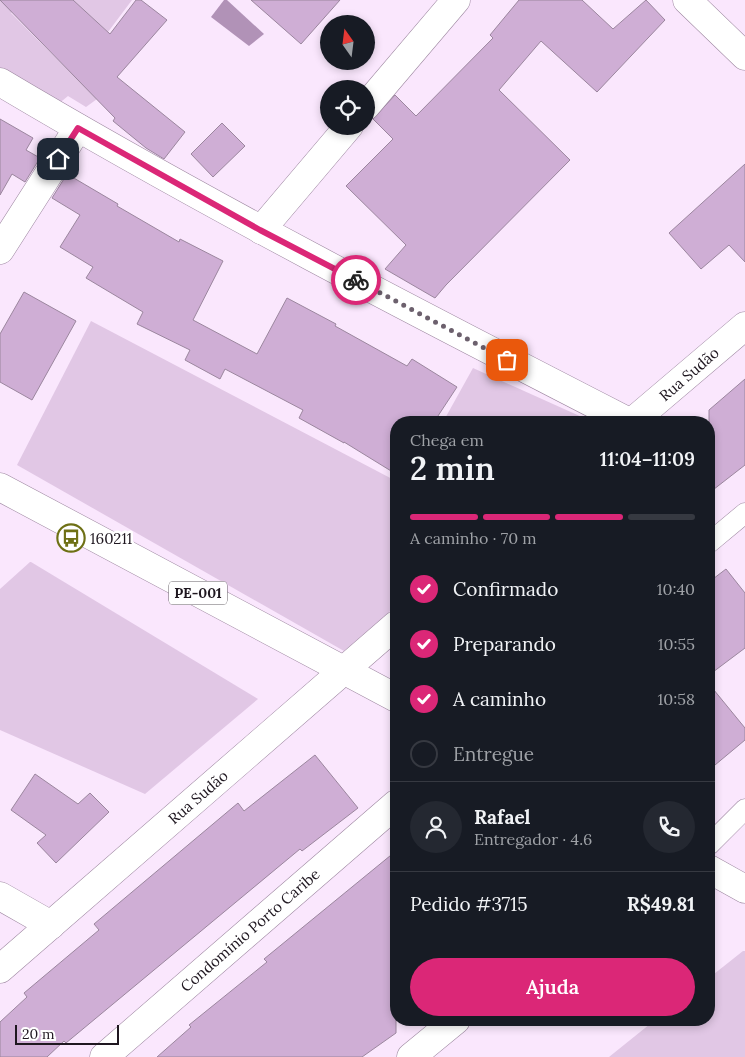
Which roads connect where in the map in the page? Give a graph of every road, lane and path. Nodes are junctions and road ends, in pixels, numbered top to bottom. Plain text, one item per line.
1 (456, 0) edge
2 (687, 0) edge
3 (745, 56) edge
4 (0, 82) edge
5 (375, 95) edge
6 (78, 128) junction
7 (341, 135) edge
8 (260, 230) junction
9 (0, 250) edge
10 (745, 326) edge
11 (619, 416) edge
12 (638, 416) edge
13 (0, 488) edge
14 (745, 513) edge
15 (715, 538) edge
16 (390, 630) edge
17 (344, 670) junction
18 (390, 695) edge
19 (390, 809) edge
20 (745, 809) edge
21 (715, 839) edge
22 (715, 872) edge
23 (745, 889) edge
24 (0, 896) edge
25 (51, 925) junction
26 (0, 969) edge
27 (449, 1026) edge
28 (104, 1057) edge
29 (411, 1057) edge

1 - 5 street
2 - 3 street
4 - 6 street
6 - 8 street
6 - 9 street
7 - 8 street
8 - 11 street
10 - 12 street, Rua Sudão
13 - 17 street, PE-001
14 - 15 lane
16 - 17 street, Rua Sudão
17 - 18 street, PE-001
17 - 25 street, Rua Sudão
19 - 28 street, Condomínio Porto Caribe
20 - 21 lane
22 - 23 street
24 - 25 street
25 - 26 street, Rua Sudão
27 - 29 street

